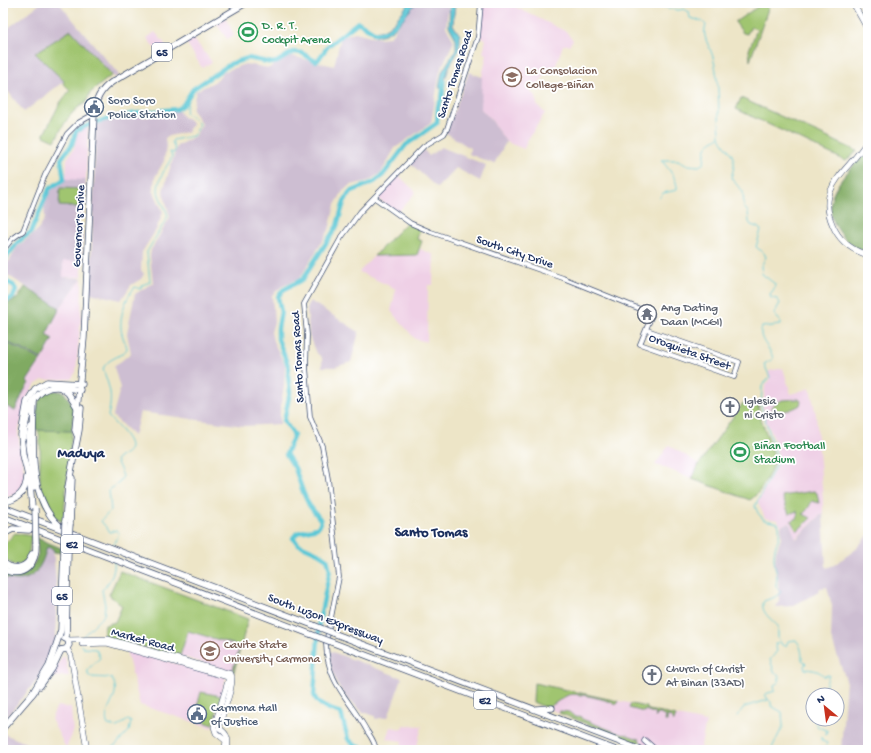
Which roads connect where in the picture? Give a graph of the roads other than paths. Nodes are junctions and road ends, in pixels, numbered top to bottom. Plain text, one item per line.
1 (246, 3) edge
2 (481, 3) edge
3 (853, 3) edge
4 (868, 30) edge
5 (94, 116) junction
6 (868, 140) edge
7 (375, 198) junction
8 (3, 250) edge
9 (868, 255) edge
10 (646, 330) junction
11 (84, 338) junction
12 (80, 372) junction
13 (65, 383) junction
14 (59, 387) junction
15 (80, 387) junction
16 (34, 402) junction
17 (77, 406) junction
18 (34, 418) junction
19 (77, 435) junction
20 (30, 468) junction
21 (28, 477) junction
22 (3, 502) edge
23 (33, 507) junction
24 (3, 508) edge
25 (3, 517) edge
26 (65, 530) junction
27 (43, 532) junction
28 (3, 534) edge
29 (34, 542) junction
30 (66, 551) junction
31 (3, 562) edge
32 (3, 569) edge
33 (57, 643) junction
34 (68, 644) junction
35 (32, 694) junction
36 (530, 708) junction
37 (552, 708) dead end
38 (3, 728) edge
39 (645, 741) dead end
40 (87, 750) edge
41 (226, 750) edge
42 (376, 750) edge
43 (616, 750) edge
44 (641, 750) edge
45 (655, 750) edge

1 - 5 highway, 65
2 - 7 street, Santo Tomas Road
3 - 4 main road
5 - 8 street
5 - 11 highway, Governor's Drive / 65
6 - 9 main road
7 - 10 street, South City Drive
7 - 42 street, Santo Tomas Road
10 - 10 street, Oroquieta Street
11 - 12 highway, Governor's Drive / 65
11 - 15 highway, Governor's Drive / 65
12 - 13 highway
12 - 15 highway, Governor's Drive / 65
13 - 15 highway
13 - 21 highway
14 - 15 highway
14 - 16 highway
14 - 17 highway
15 - 17 highway, Governor's Drive / 65
15 - 19 highway, Governor's Drive / 65
16 - 18 highway
16 - 20 highway
17 - 19 highway, Governor's Drive / 65
18 - 20 highway
18 - 26 highway
19 - 30 highway, Governor's Drive / 65, bridge
20 - 23 highway
21 - 22 highway
21 - 23 highway
23 - 29 highway, bridge
24 - 26 highway, South Luzon Expressway / E2
25 - 27 highway, South Luzon Expressway / E2
26 - 36 highway, South Luzon Expressway / E2, bridge
27 - 28 highway
27 - 43 highway, South Luzon Expressway / E2, bridge
29 - 31 highway
29 - 32 highway
30 - 33 highway, Governor's Drive / 65
30 - 34 highway, Governor's Drive / 65
33 - 34 highway, 65
33 - 34 highway
33 - 35 highway, Governor's Drive
34 - 35 highway, Governor's Drive
34 - 40 main road, 65
34 - 41 main road, Market Road
35 - 38 highway, Governor's Drive
36 - 37 highway
36 - 44 highway, South Luzon Expressway / E2
39 - 45 highway

